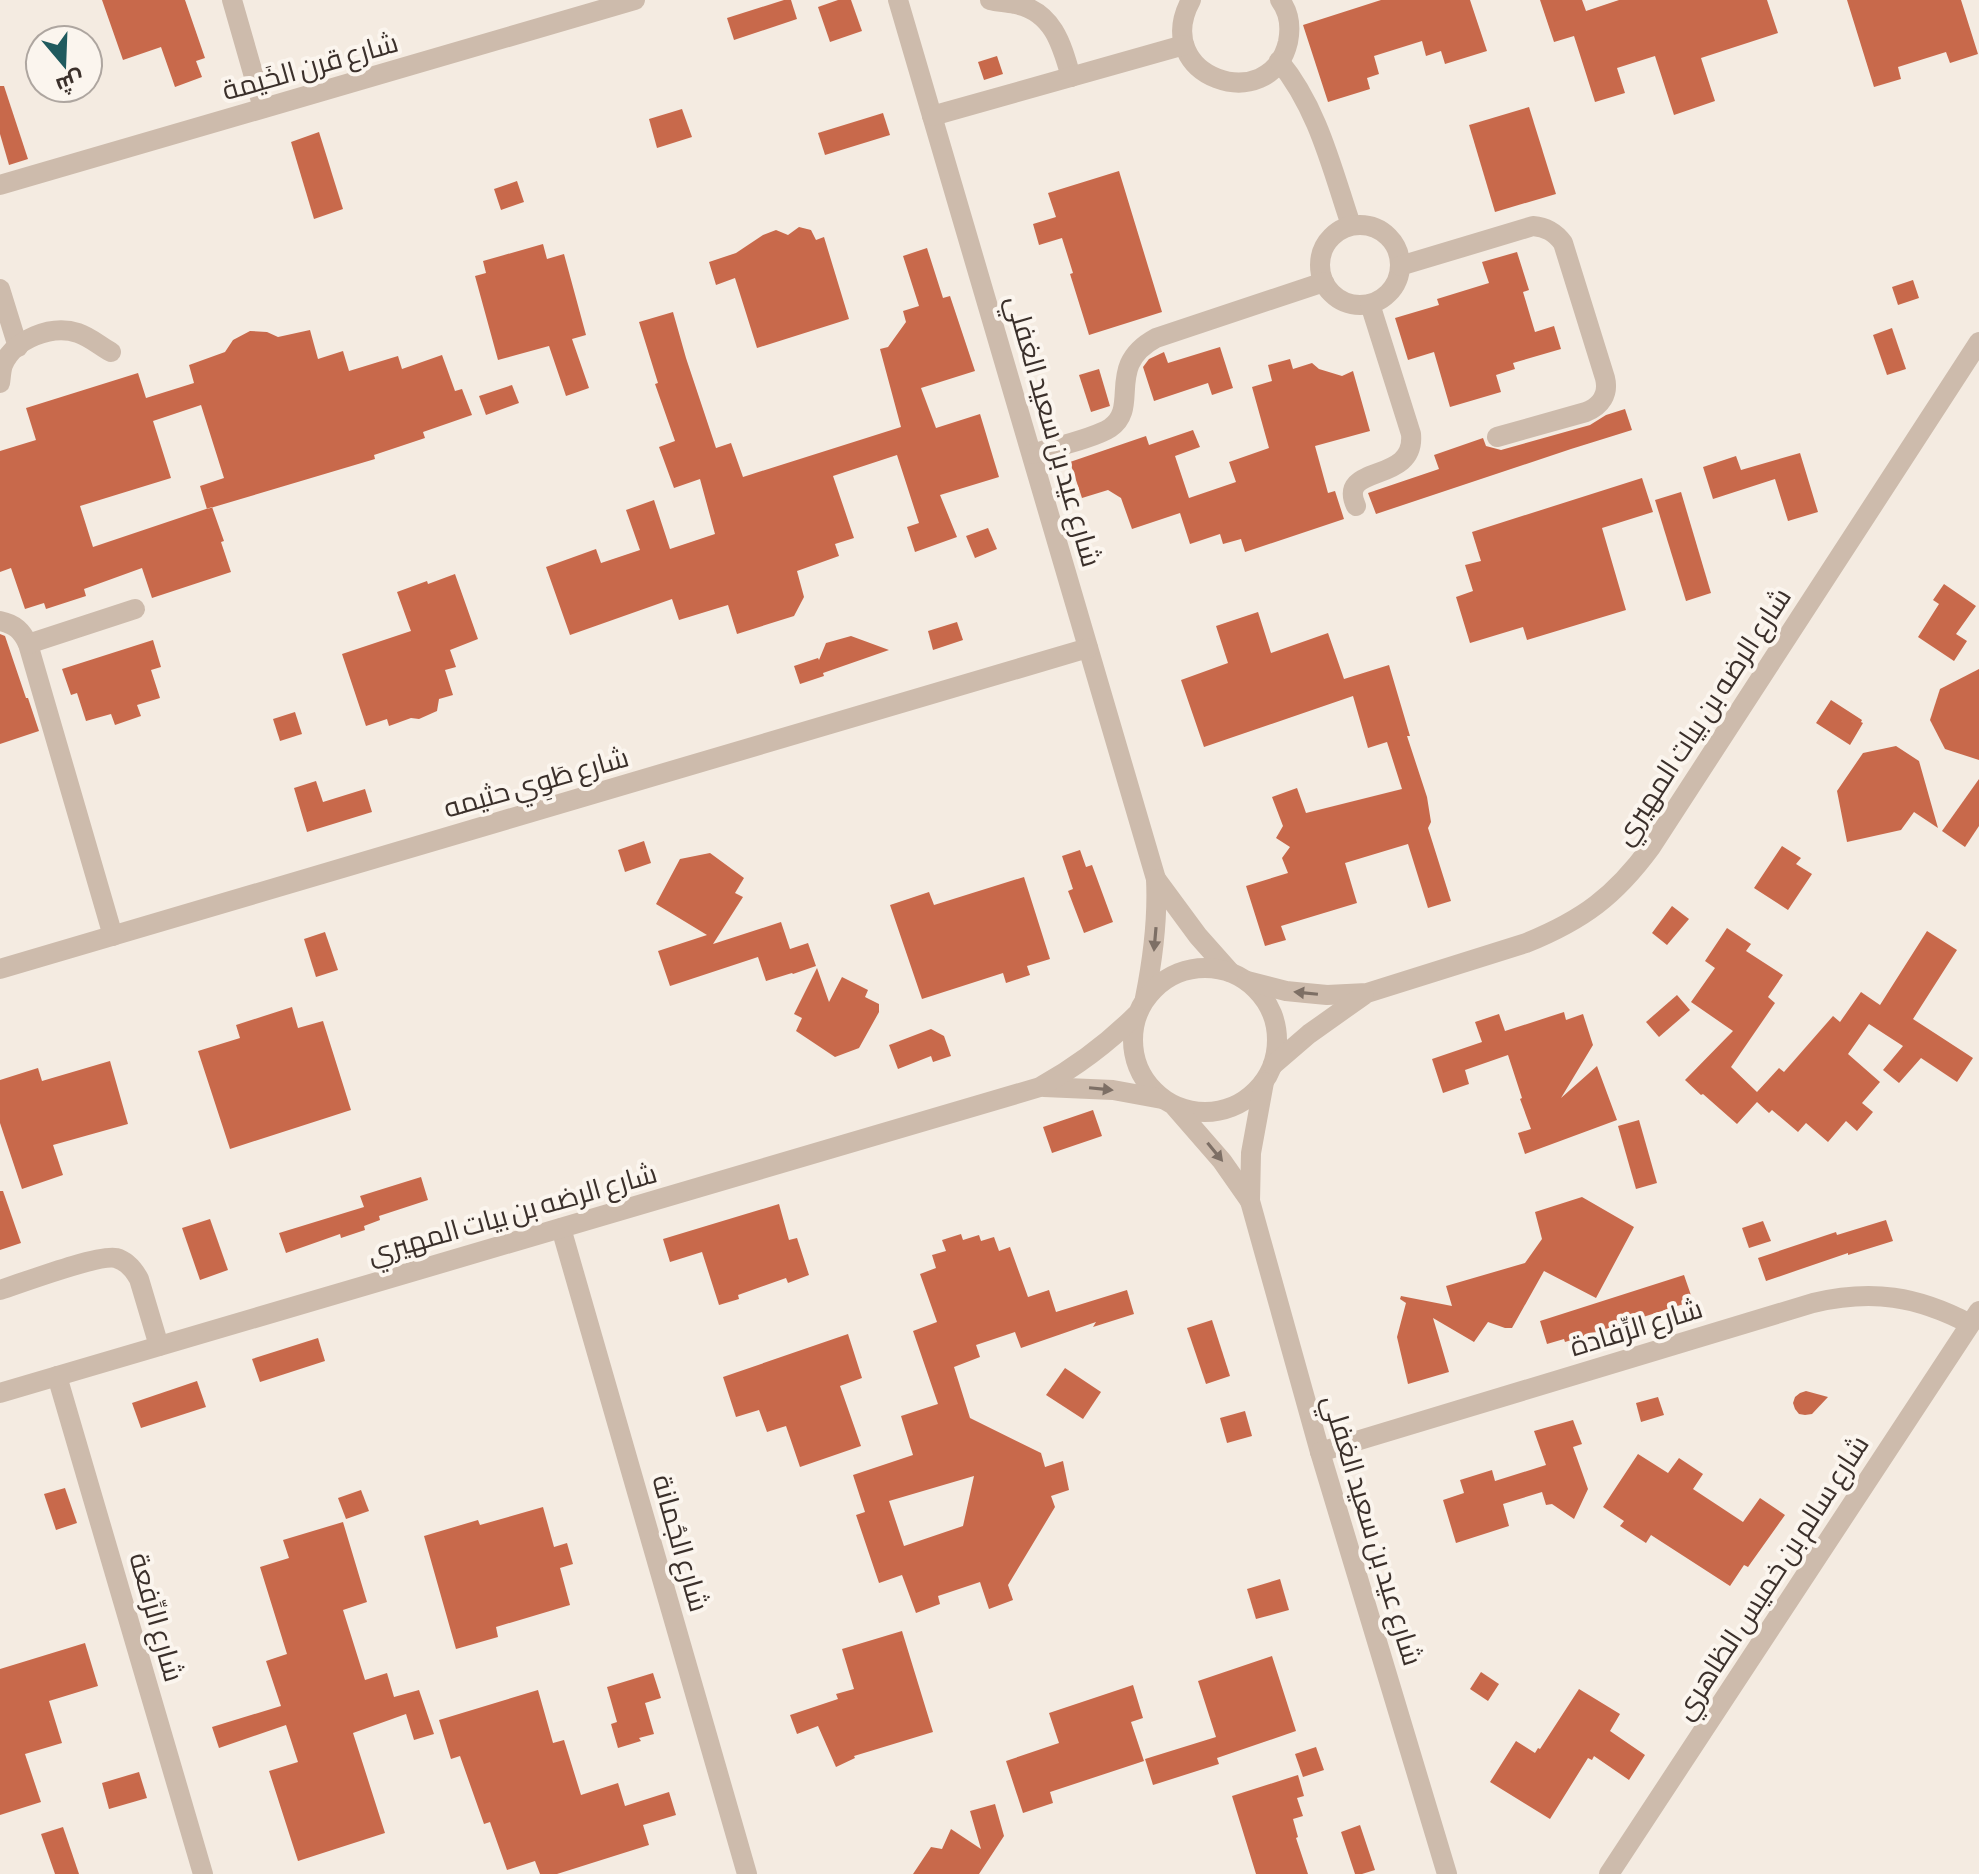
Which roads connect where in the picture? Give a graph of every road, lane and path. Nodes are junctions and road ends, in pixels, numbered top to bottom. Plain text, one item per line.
1 (232, 0) edge
2 (635, 0) edge
3 (898, 0) edge
4 (990, 0) edge
5 (1191, 0) edge
6 (1287, 2) edge
7 (596, 6) edge
8 (1184, 45) junction
9 (1279, 61) junction
10 (1071, 77) junction
11 (263, 108) junction
12 (932, 116) junction
13 (0, 185) edge
14 (1351, 225) junction
15 (1400, 266) junction
16 (1324, 282) junction
17 (0, 289) edge
18 (1370, 304) junction
19 (1979, 342) edge
20 (18, 347) junction
21 (111, 352) dead end
22 (0, 383) edge
23 (1497, 437) dead end
24 (1032, 454) junction
25 (1356, 506) dead end
26 (135, 609) dead end
27 (0, 621) edge
28 (28, 644) junction
29 (1088, 648) junction
30 (1156, 879) junction
31 (113, 936) junction
32 (0, 969) edge
33 (1238, 976) junction
34 (1367, 993) junction
35 (1141, 1006) junction
36 (1268, 1074) junction
37 (1040, 1087) junction
38 (1168, 1103) junction
39 (1250, 1201) junction
40 (561, 1228) junction
41 (0, 1290) edge
42 (1974, 1318) edge
43 (159, 1346) junction
44 (57, 1376) junction
45 (0, 1393) edge
46 (1320, 1452) junction
47 (203, 1874) edge
48 (747, 1874) edge
49 (1447, 1874) edge
50 (1609, 1874) edge

1 - 11 street
2 - 7 street, شارع قرن الخَيمة
3 - 12 street, شارع عيد بن سعيد الغفلي
4 - 10 street
5 - 8 street
6 - 9 street
7 - 11 street, شارع قرن الخَيمة
8 - 9 street
8 - 10 street
9 - 14 street
10 - 12 street
11 - 13 street, شارع قرن الخَيمة
12 - 24 street, شارع عيد بن سعيد الغفلي
14 - 15 street
14 - 16 street
15 - 18 street
15 - 23 street
16 - 18 street
16 - 24 street
17 - 20 street
18 - 25 street
19 - 34 street, شارع الرضه بن بيات المهيري
20 - 21 street
20 - 22 street
24 - 29 street, شارع عيد بن سعيد الغفلي
26 - 28 street
27 - 28 street
28 - 31 street
29 - 30 street, شارع عيد بن سعيد الغفلي
29 - 31 street, شارع طَوِي حثيمه
30 - 33 street, شارع عيد بن سعيد الغفلي
30 -> 35 street, شارع عيد بن سعيد الغفلي
31 - 32 street, شارع طَوِي حثيمه
34 -> 33 street, شارع الرضه بن بيات المهيري
33 - 35 street
33 - 36 street
34 - 36 street, شارع الرضه بن بيات المهيري
35 - 37 street, شارع الرضه بن بيات المهيري
35 - 38 street
36 - 38 street
36 - 39 street, شارع عيد بن سعيد الغفلي
37 -> 38 street, شارع الرضه بن بيات المهيري
37 - 40 street, شارع الرضه بن بيات المهيري
38 -> 39 street, شارع عيد بن سعيد الغفلي
39 - 46 street, شارع عيد بن سعيد الغفلي
40 - 43 street, شارع الرضه بن بيات المهيري
40 - 48 street, شارع الجُمانة
41 - 43 street
42 - 46 street, شارع الرِّفادة
42 - 50 street, شارع سالم بن خميس الظاهري
43 - 44 street, شارع الرضه بن بيات المهيري
44 - 45 street, شارع الرضه بن بيات المهيري
44 - 47 street, شارع الرِّفعة
46 - 49 street, شارع عيد بن سعيد الغفلي

